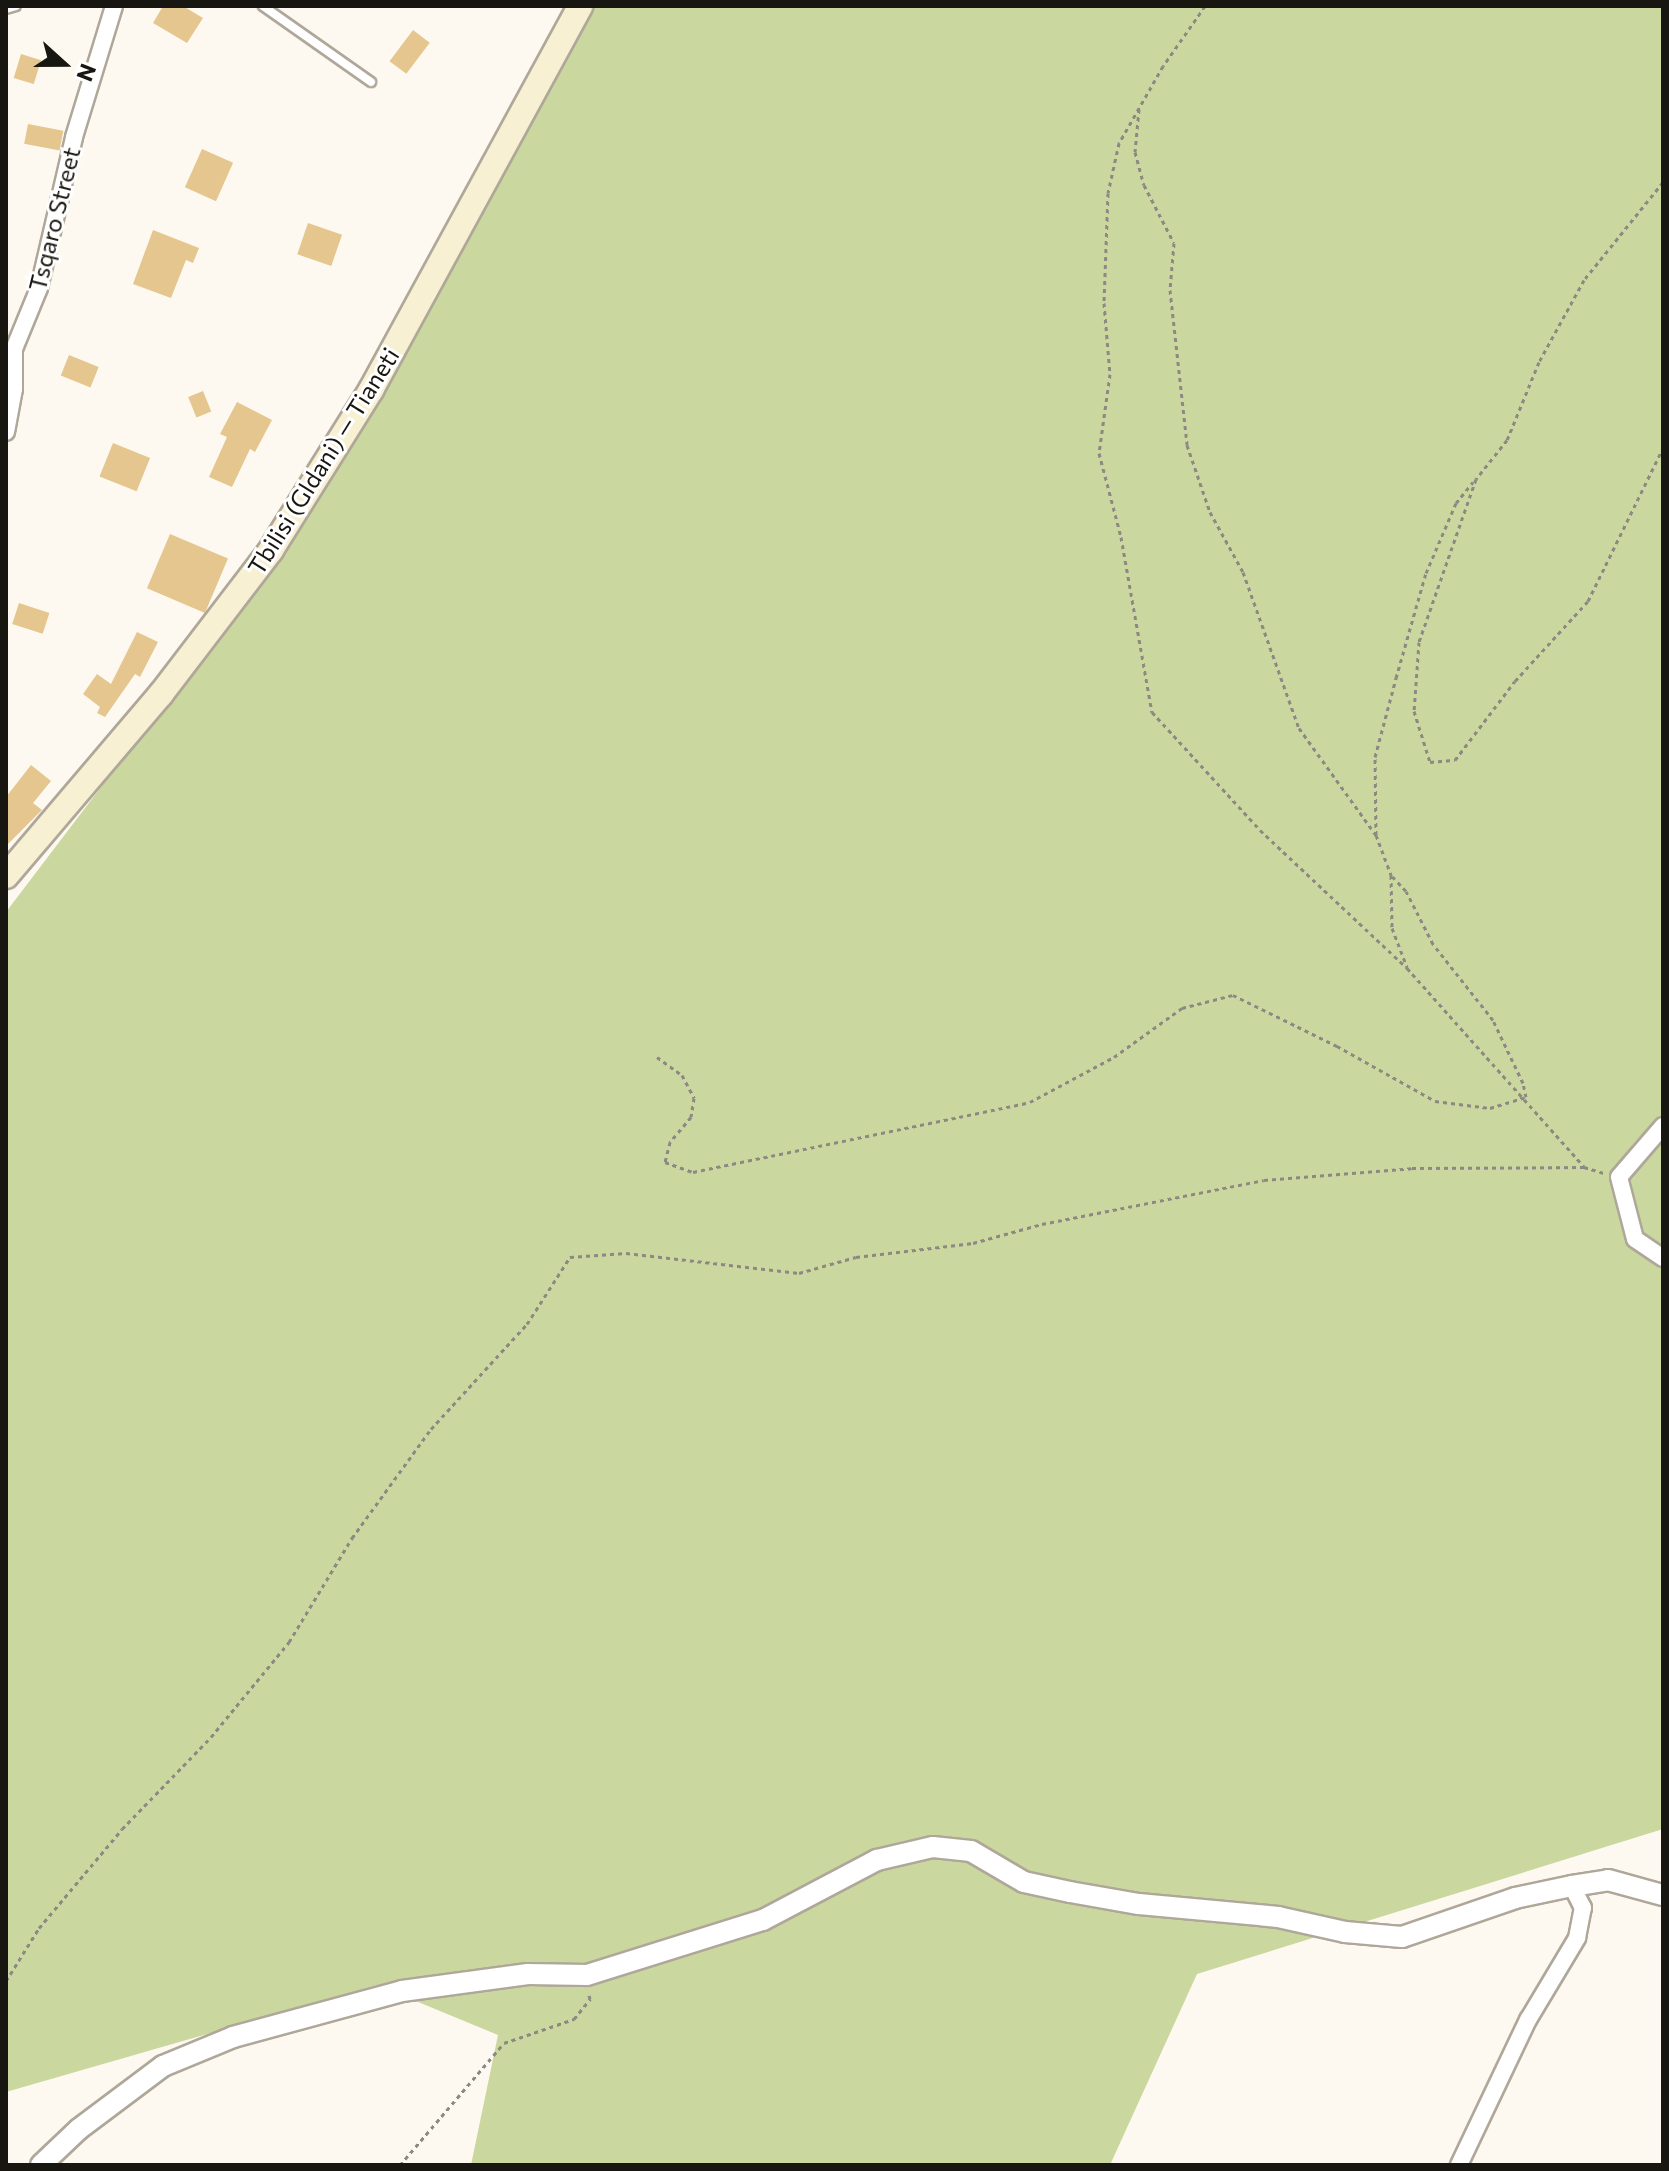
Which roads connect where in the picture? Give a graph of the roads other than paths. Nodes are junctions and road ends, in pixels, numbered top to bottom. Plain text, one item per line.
1 (16, 6) edge
2 (114, 6) edge
3 (263, 6) edge
4 (580, 6) edge
5 (6, 9) edge
6 (371, 82) dead end
7 (6, 432) edge
8 (6, 876) edge
9 (1663, 1126) edge
10 (1663, 1258) edge
11 (1572, 1886) junction
12 (1663, 1895) edge
13 (41, 2165) edge
14 (1459, 2165) edge

1 - 5 lane
2 - 7 street, Tsqaro Street
3 - 6 lane
4 - 8 main road, Tbilisi (Gldani) — Tianeti
9 - 10 street
11 - 12 street
11 - 13 street
11 - 14 street

